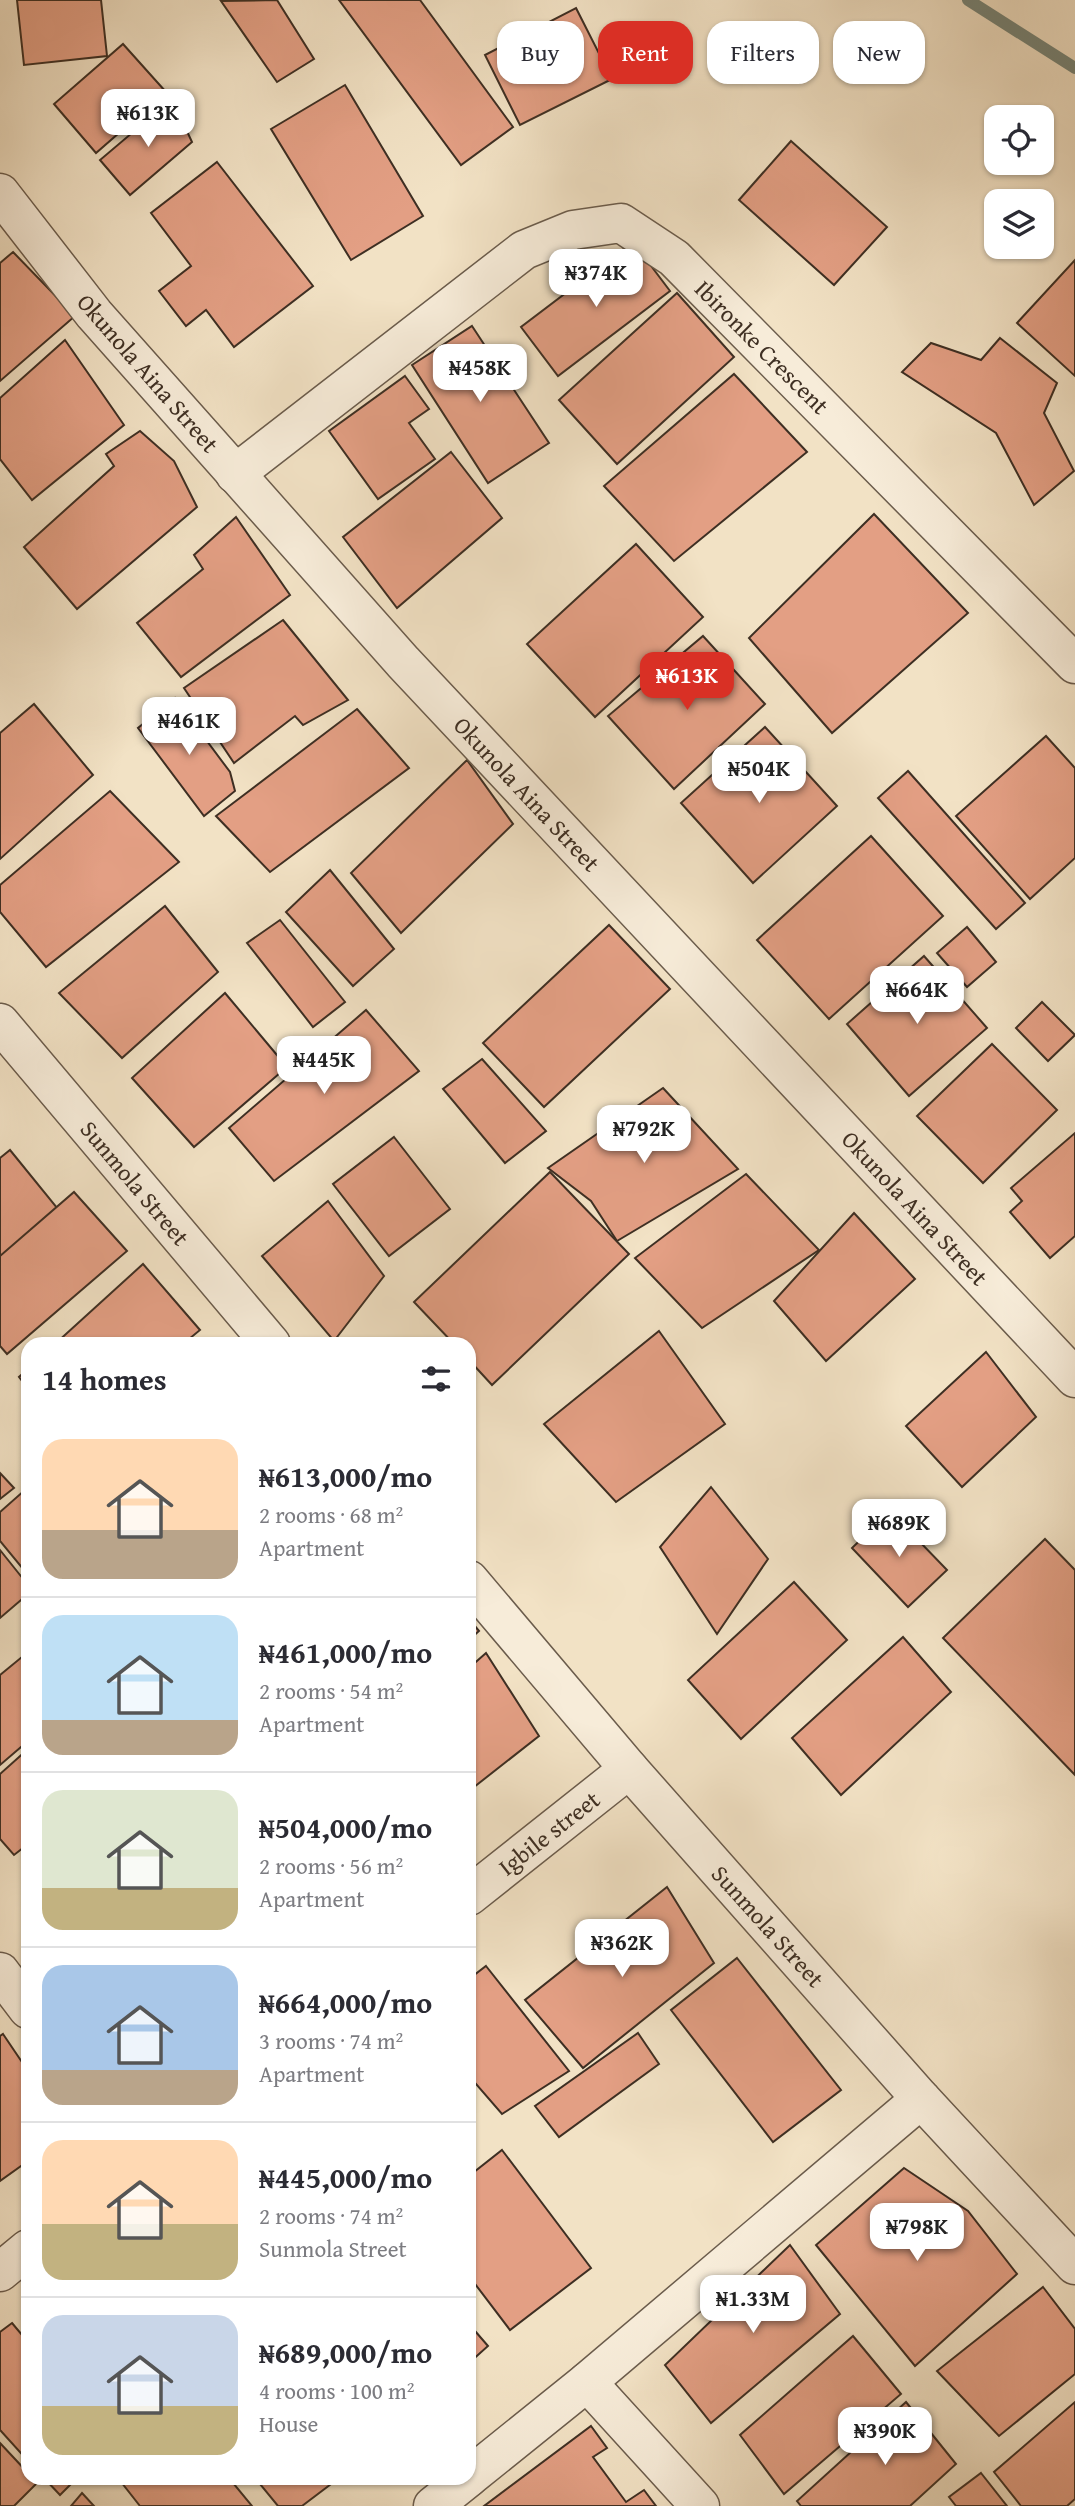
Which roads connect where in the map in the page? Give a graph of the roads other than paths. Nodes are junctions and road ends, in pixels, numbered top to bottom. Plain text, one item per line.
1 (0, 193) edge
2 (235, 474) junction
3 (1075, 664) edge
4 (0, 1023) edge
5 (265, 1337) edge
6 (1075, 1378) edge
7 (476, 1588) edge
8 (629, 1769) junction
9 (476, 1890) edge
10 (0, 1972) edge
11 (21, 2000) edge
12 (921, 2099) junction
13 (21, 2255) edge
14 (1075, 2265) edge
15 (0, 2272) edge
16 (587, 2382) junction
17 (476, 2471) edge
18 (458, 2485) edge
19 (433, 2506) edge
20 (700, 2506) edge

1 - 2 street, Okunola Aina Street
2 - 3 street, Ibironke Crescent
2 - 6 street, Okunola Aina Street
4 - 5 street, Sunmola Street
7 - 8 street, Sunmola Street
8 - 9 street, Igbile street
8 - 12 street, Sunmola Street
10 - 11 street
12 - 14 street, Sunmola Street
12 - 16 street
13 - 15 street
16 - 17 street
16 - 20 street
18 - 19 street

